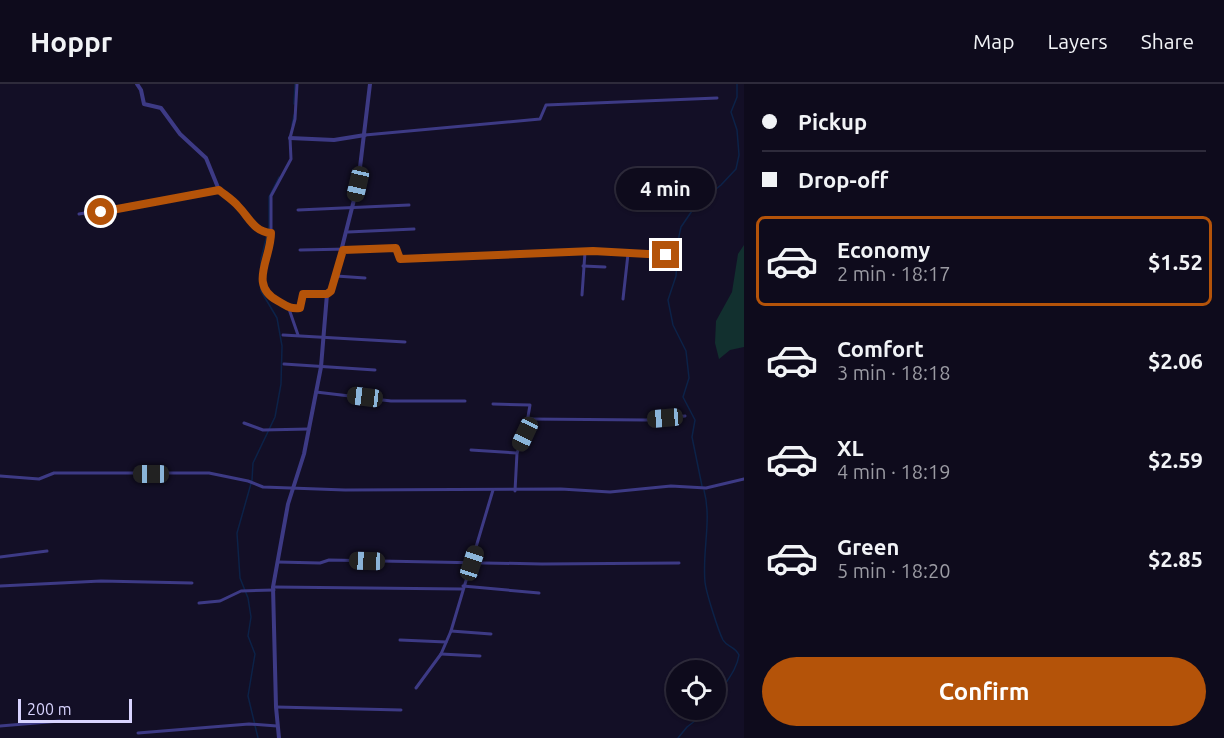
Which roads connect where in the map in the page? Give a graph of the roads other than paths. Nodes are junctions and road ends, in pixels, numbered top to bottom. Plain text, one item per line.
1 (137, 84) edge
2 (297, 84) edge
3 (370, 84) edge
4 (717, 98) dead end
5 (365, 135) junction
6 (290, 138) junction
7 (219, 190) junction
8 (409, 205) dead end
9 (352, 208) junction
10 (298, 210) dead end
11 (79, 214) dead end
12 (414, 229) dead end
13 (348, 232) junction
14 (271, 233) junction
15 (300, 250) dead end
16 (343, 250) junction
17 (585, 252) junction
18 (628, 254) junction
19 (666, 255) dead end
20 (583, 266) junction
21 (605, 267) dead end
22 (336, 276) junction
23 (365, 278) dead end
24 (327, 294) junction
25 (582, 296) dead end
26 (623, 299) dead end
27 (289, 309) junction
28 (283, 335) dead end
29 (298, 335) junction
30 (323, 338) junction
31 (405, 342) dead end
32 (284, 364) dead end
33 (321, 367) junction
34 (375, 370) dead end
35 (316, 392) junction
36 (465, 401) dead end
37 (493, 404) dead end
38 (685, 416) dead end
39 (528, 419) junction
40 (244, 423) dead end
41 (309, 429) junction
42 (471, 450) dead end
43 (517, 453) junction
44 (0, 476) edge
45 (744, 479) edge
46 (293, 489) junction
47 (493, 490) junction
48 (515, 490) junction
49 (47, 551) dead end
50 (0, 556) edge
51 (278, 562) junction
52 (472, 563) junction
53 (679, 563) dead end
54 (192, 583) dead end
55 (0, 586) edge
56 (462, 588) junction
57 (274, 589) junction
58 (539, 593) dead end
59 (199, 603) dead end
60 (451, 631) junction
61 (491, 634) dead end
62 (400, 640) dead end
63 (446, 642) junction
64 (441, 654) junction
65 (480, 656) dead end
66 (416, 688) dead end
67 (276, 706) junction
68 (401, 710) dead end
69 (60, 721) dead end
70 (0, 726) edge
71 (277, 726) junction
72 (138, 733) dead end
73 (279, 738) edge

1 - 7 street
2 - 6 street
3 - 5 street
4 - 5 street
5 - 6 street
5 - 9 street
6 - 14 street
7 - 11 street
7 - 14 street
8 - 9 street
9 - 10 street
9 - 13 street
12 - 13 street
13 - 16 street
14 - 27 street
15 - 16 street
16 - 17 street
16 - 22 street
17 - 18 street
17 - 20 street
18 - 19 street
18 - 26 street
20 - 21 street
20 - 25 street
22 - 23 street
22 - 24 street
24 - 27 street
24 - 30 street
27 - 29 street
28 - 29 street
29 - 30 street
30 - 31 street
30 - 33 street
32 - 33 street
33 - 34 street
33 - 35 street
35 - 36 street
35 - 41 street
37 - 39 street
38 - 39 street
39 - 43 street
40 - 41 street
41 - 46 street
42 - 43 street
43 - 48 street
44 - 46 street
45 - 48 street
46 - 47 street
46 - 51 street
47 - 48 street
47 - 52 street
49 - 50 street
51 - 52 street
51 - 57 street
52 - 53 street
52 - 56 street
54 - 55 street
56 - 57 street
56 - 58 street
56 - 60 street
57 - 59 street
57 - 67 street
60 - 61 street
60 - 63 street
62 - 63 street
63 - 64 street
64 - 65 street
64 - 66 street
67 - 68 street
67 - 71 street
69 - 70 street
71 - 72 street
71 - 73 street

